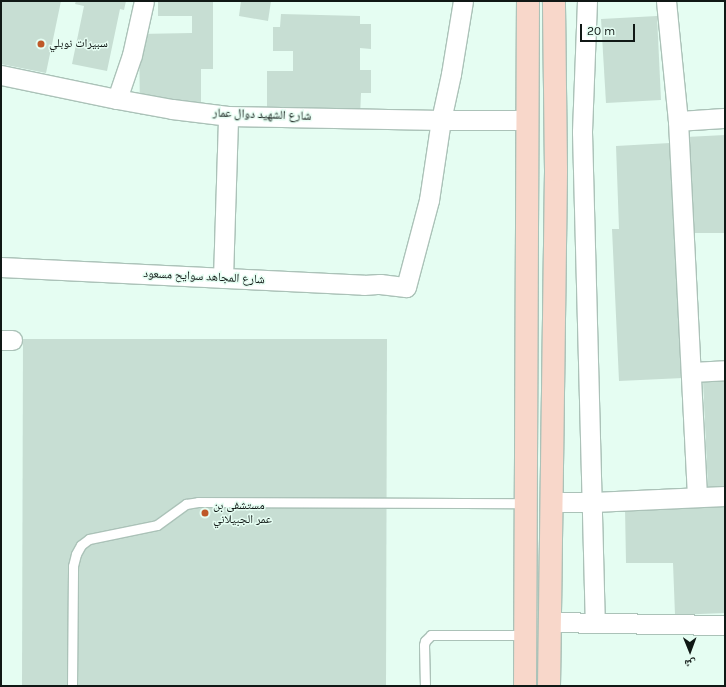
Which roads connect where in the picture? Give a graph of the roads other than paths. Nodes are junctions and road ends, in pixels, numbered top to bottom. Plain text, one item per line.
1 (144, 1) edge
2 (463, 1) edge
3 (528, 1) edge
4 (554, 1) edge
5 (587, 1) edge
6 (666, 1) edge
7 (1, 75) edge
8 (117, 99) junction
9 (228, 116) junction
10 (725, 118) edge
11 (441, 120) junction
12 (527, 120) junction
13 (678, 121) junction
14 (1, 267) edge
15 (223, 278) junction
16 (725, 370) edge
17 (692, 372) junction
18 (725, 496) edge
19 (697, 497) junction
20 (550, 502) junction
21 (593, 502) junction
22 (525, 504) junction
23 (550, 622) junction
24 (595, 622) junction
25 (725, 625) edge
26 (525, 635) junction
27 (72, 686) edge
28 (425, 686) edge
29 (525, 686) edge
30 (549, 686) edge

1 - 8 street
2 - 11 street
3 - 12 main road
4 - 20 main road
5 - 21 street
6 - 13 street
7 - 8 street, شارع الشهيد دوال عمار
8 - 9 street, شارع الشهيد دوال عمار
9 - 11 street, شارع الشهيد دوال عمار
9 - 15 street
10 - 13 street
11 - 12 street, شارع الشهيد دوال عمار
11 - 15 street, شارع المجاهد سوايح مسعود
12 - 22 main road
13 - 17 street
14 - 15 street, شارع المجاهد سوايح مسعود
16 - 17 street
17 - 19 street
18 - 19 street
19 - 21 street
20 - 21 street
20 - 23 main road
21 - 24 street
22 - 26 main road
22 - 27 lane
23 - 24 street
23 - 30 main road
24 - 25 street
26 - 28 lane
26 - 29 main road

